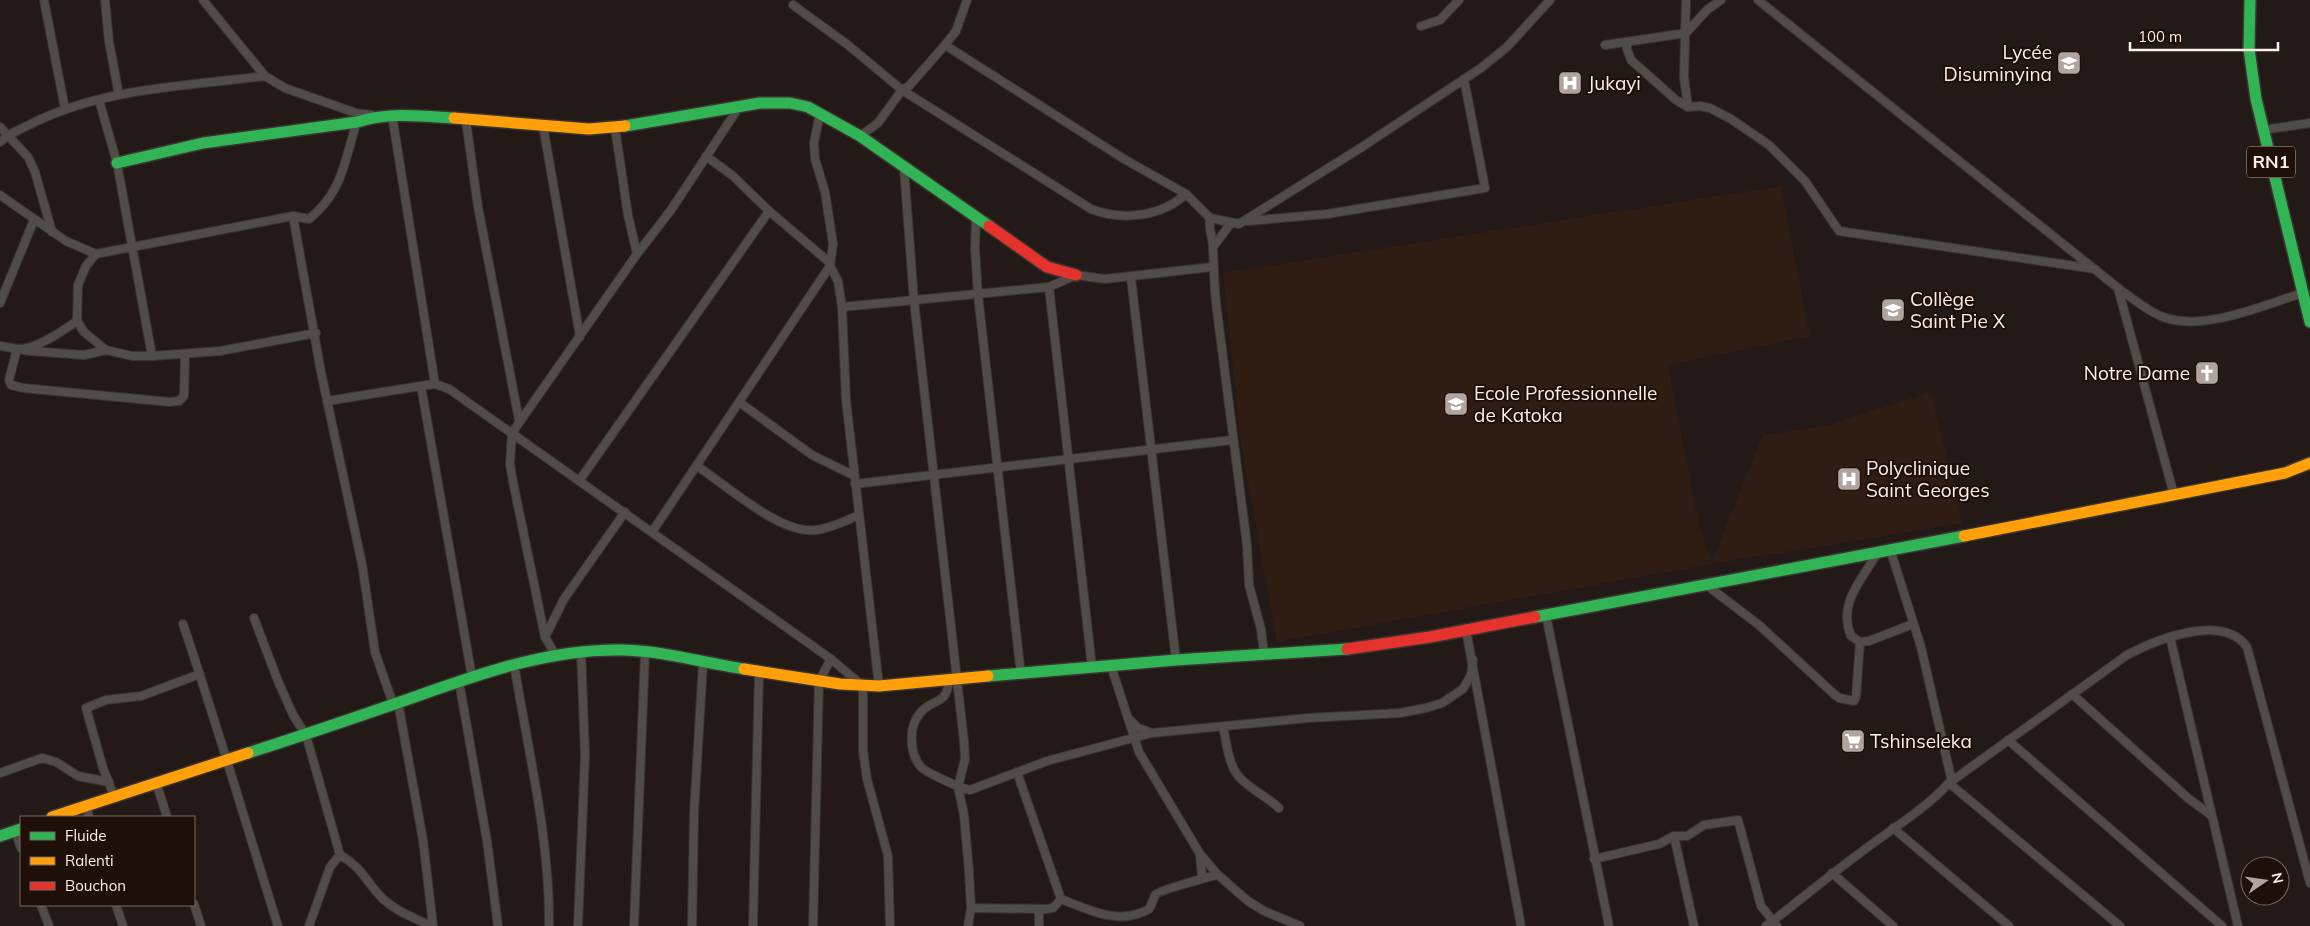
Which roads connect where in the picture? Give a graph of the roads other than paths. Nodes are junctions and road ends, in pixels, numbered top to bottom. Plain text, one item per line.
1 (44, 0) edge
2 (105, 0) edge
3 (203, 0) edge
4 (967, 0) edge
5 (1460, 0) edge
6 (1550, 0) edge
7 (1686, 0) edge
8 (1721, 0) edge
9 (1758, 0) edge
10 (2250, 0) edge
11 (793, 5) dead end
12 (1421, 26) dead end
13 (1686, 32) junction
14 (1627, 42) junction
15 (944, 45) junction
16 (1605, 45) dead end
17 (265, 76) junction
18 (1464, 79) junction
19 (902, 90) junction
20 (119, 95) junction
21 (99, 100) junction
22 (739, 107) junction
23 (1688, 107) junction
24 (64, 109) junction
25 (820, 113) junction
26 (392, 115) junction
27 (377, 116) junction
28 (466, 121) junction
29 (357, 122) junction
30 (2310, 123) edge
31 (544, 126) junction
32 (0, 127) edge
33 (615, 128) junction
34 (2263, 130) junction
35 (6, 136) junction
36 (860, 136) junction
37 (0, 142) edge
38 (706, 156) junction
39 (117, 163) junction
40 (904, 168) junction
41 (1186, 194) junction
42 (0, 196) edge
43 (769, 211) junction
44 (293, 216) junction
45 (976, 218) junction
46 (1210, 218) junction
47 (34, 220) junction
48 (1246, 221) junction
49 (1231, 223) junction
50 (52, 232) junction
51 (132, 246) junction
52 (1213, 247) junction
53 (96, 254) junction
54 (637, 254) junction
55 (830, 264) junction
56 (1212, 267) junction
57 (2096, 269) junction
58 (1076, 275) junction
59 (1131, 278) junction
60 (1049, 287) junction
61 (2118, 288) junction
62 (2303, 293) junction
63 (978, 295) junction
64 (914, 301) junction
65 (0, 303) edge
66 (842, 307) junction
67 (76, 321) junction
68 (2310, 322) edge
69 (316, 333) junction
70 (580, 337) junction
71 (0, 346) edge
72 (17, 349) junction
73 (106, 350) junction
74 (185, 354) junction
75 (152, 356) junction
76 (435, 384) junction
77 (421, 386) junction
78 (327, 401) junction
79 (739, 402) junction
80 (519, 420) junction
81 (512, 434) junction
82 (1232, 440) junction
83 (1151, 449) junction
84 (1069, 458) junction
85 (2310, 463) edge
86 (697, 466) junction
87 (997, 467) junction
88 (934, 475) junction
89 (854, 480) junction
90 (579, 481) junction
91 (2174, 495) junction
92 (624, 512) junction
93 (859, 516) junction
94 (652, 532) junction
95 (1890, 549) junction
96 (1878, 552) junction
97 (1705, 584) junction
98 (1546, 615) junction
99 (254, 618) dead end
100 (183, 624) dead end
101 (1912, 624) junction
102 (1466, 630) junction
103 (545, 637) junction
104 (2170, 637) junction
105 (1860, 642) junction
106 (581, 651) junction
107 (645, 653) junction
108 (556, 654) junction
109 (1264, 654) junction
110 (831, 659) junction
111 (1176, 660) junction
112 (1473, 660) junction
113 (703, 663) junction
114 (514, 664) junction
115 (1111, 666) junction
116 (1092, 667) junction
117 (759, 672) junction
118 (200, 674) junction
119 (1020, 675) junction
120 (472, 677) junction
121 (953, 679) junction
122 (459, 681) junction
123 (819, 681) junction
124 (863, 686) junction
125 (879, 686) junction
126 (2072, 694) junction
127 (396, 703) junction
128 (1129, 718) junction
129 (1223, 727) junction
130 (1152, 733) junction
131 (306, 735) junction
132 (1133, 738) junction
133 (2008, 740) junction
134 (1138, 752) junction
135 (226, 759) junction
136 (1017, 772) junction
137 (0, 773) edge
138 (109, 782) junction
139 (156, 782) junction
140 (1950, 783) junction
141 (958, 787) junction
142 (114, 796) junction
143 (1279, 808) dead end
144 (87, 812) edge
145 (2211, 815) junction
146 (59, 816) edge
147 (167, 816) edge
148 (1893, 828) junction
149 (18, 830) edge
150 (0, 836) edge
151 (1674, 836) junction
152 (1200, 854) junction
153 (340, 855) junction
154 (1594, 859) junction
155 (1832, 873) junction
156 (1218, 875) junction
157 (1202, 877) junction
158 (2310, 882) edge
159 (1061, 899) junction
160 (41, 906) edge
161 (116, 906) edge
162 (195, 906) edge
163 (971, 908) junction
164 (1039, 909) junction
165 (1772, 925) edge
166 (49, 926) edge
167 (123, 926) edge
168 (201, 926) edge
169 (278, 926) edge
170 (309, 926) edge
171 (432, 926) edge
172 (498, 926) edge
173 (549, 926) edge
174 (578, 926) edge
175 (634, 926) edge
176 (692, 926) edge
177 (753, 926) edge
178 (813, 926) edge
179 (890, 926) edge
180 (968, 926) edge
181 (1039, 926) edge
182 (1300, 926) edge
183 (1521, 926) edge
184 (1609, 926) edge
185 (1694, 926) edge
186 (1893, 926) edge
187 (2009, 926) edge
188 (2120, 926) edge
189 (2222, 926) edge
190 (2238, 926) edge

1 - 24 street
2 - 20 street
3 - 17 street
4 - 15 street
5 - 12 street
6 - 18 street
7 - 13 street
8 - 13 street
9 - 57 street
10 - 34 main road, RN1
11 - 19 street
13 - 14 street
13 - 23 street
14 - 16 street
14 - 23 street
15 - 19 street
15 - 41 street
17 - 20 street
17 - 27 street
18 - 48 street
18 - 48 street
19 - 36 street
19 - 41 street
20 - 21 street
21 - 24 street
21 - 39 street
22 - 25 main road
22 - 33 main road
22 - 38 street
23 - 57 street
24 - 35 street
25 - 36 main road
25 - 55 street
26 - 27 main road
26 - 28 main road
26 - 76 street
27 - 29 main road
28 - 31 main road
28 - 80 street
29 - 39 main road
29 - 44 street
30 - 34 street
31 - 33 main road
31 - 70 street
32 - 35 street
33 - 54 street
34 - 62 main road, RN1
35 - 37 street
35 - 50 street
36 - 40 main road
38 - 43 street
38 - 54 street
39 - 51 street
40 - 45 main road
40 - 64 street
41 - 46 street
42 - 47 street
43 - 55 street
43 - 90 street
44 - 51 street
44 - 69 street
45 - 58 main road
45 - 63 street
46 - 49 street
46 - 52 street
47 - 50 street
47 - 65 street
48 - 49 street
49 - 52 street
50 - 53 street
51 - 53 street
51 - 75 street
52 - 56 street
53 - 67 street
54 - 70 street
55 - 66 street
55 - 79 street
56 - 59 street
56 - 82 street
57 - 61 street
58 - 59 street
58 - 60 street
59 - 83 street
60 - 63 street
60 - 84 street
61 - 62 street
61 - 91 street
62 - 68 main road, RN1
63 - 64 street
63 - 87 street
64 - 66 street
64 - 88 street
66 - 89 street
67 - 72 street
67 - 73 street
69 - 74 street
69 - 78 street
70 - 80 street
71 - 72 street
72 - 73 street
72 - 74 street
73 - 75 street
74 - 75 street
76 - 77 street
76 - 81 street
77 - 78 street
77 - 120 street
78 - 127 street
79 - 86 street
79 - 89 street
80 - 81 street
81 - 90 street
81 - 103 street
82 - 83 street
82 - 109 street
83 - 84 street
83 - 111 street
84 - 87 street
84 - 116 street
85 - 91 main road
86 - 93 street
86 - 94 street
87 - 88 street
87 - 119 street
88 - 89 street
88 - 121 street
89 - 93 street
90 - 92 street
91 - 95 main road
92 - 94 street
92 - 103 street
93 - 125 street
94 - 110 street
95 - 96 main road
95 - 101 street
96 - 97 main road
96 - 105 street
97 - 98 main road
97 - 105 street
98 - 102 main road
98 - 154 street
99 - 131 street
100 - 118 street
101 - 105 street
101 - 140 street
102 - 109 main road
102 - 112 street
103 - 108 street
104 - 126 street
104 - 145 street
104 - 158 street
106 - 107 main road
106 - 108 main road
106 - 174 street
107 - 113 main road
107 - 175 street
108 - 114 main road
109 - 111 main road
110 - 123 street
110 - 124 street
111 - 115 main road
112 - 129 street
112 - 183 street
113 - 117 main road
113 - 176 street
114 - 120 main road
114 - 173 street
115 - 116 main road
115 - 128 street
116 - 119 main road
117 - 123 main road
117 - 177 street
118 - 135 street
118 - 138 street
119 - 121 main road
120 - 122 main road
121 - 125 main road
121 - 141 street
121 - 141 street
122 - 127 main road
122 - 172 street
123 - 124 main road
123 - 178 street
124 - 125 main road
124 - 179 street
126 - 133 street
126 - 145 street
127 - 131 main road
127 - 171 street
128 - 130 street
128 - 132 street
129 - 130 street
129 - 143 street
130 - 132 street
130 - 134 street
131 - 135 main road
131 - 153 street
132 - 134 street
132 - 136 street
133 - 140 street
133 - 189 street
134 - 152 street
135 - 139 main road
135 - 169 street
136 - 141 street
136 - 159 street
137 - 138 street
138 - 142 street
139 - 142 main road
139 - 147 street
140 - 148 street
140 - 188 street
141 - 163 street
142 - 144 main road
144 - 146 main road
145 - 190 street
148 - 155 street
148 - 187 street
149 - 150 main road
151 - 154 street
151 - 165 street
151 - 185 street
152 - 156 street
152 - 157 street
153 - 170 street
153 - 171 street
154 - 184 street
155 - 165 street
155 - 186 street
156 - 157 street
156 - 182 street
157 - 159 street
159 - 164 street
160 - 166 street
161 - 167 street
162 - 168 street
163 - 164 street
163 - 180 street
164 - 181 street

